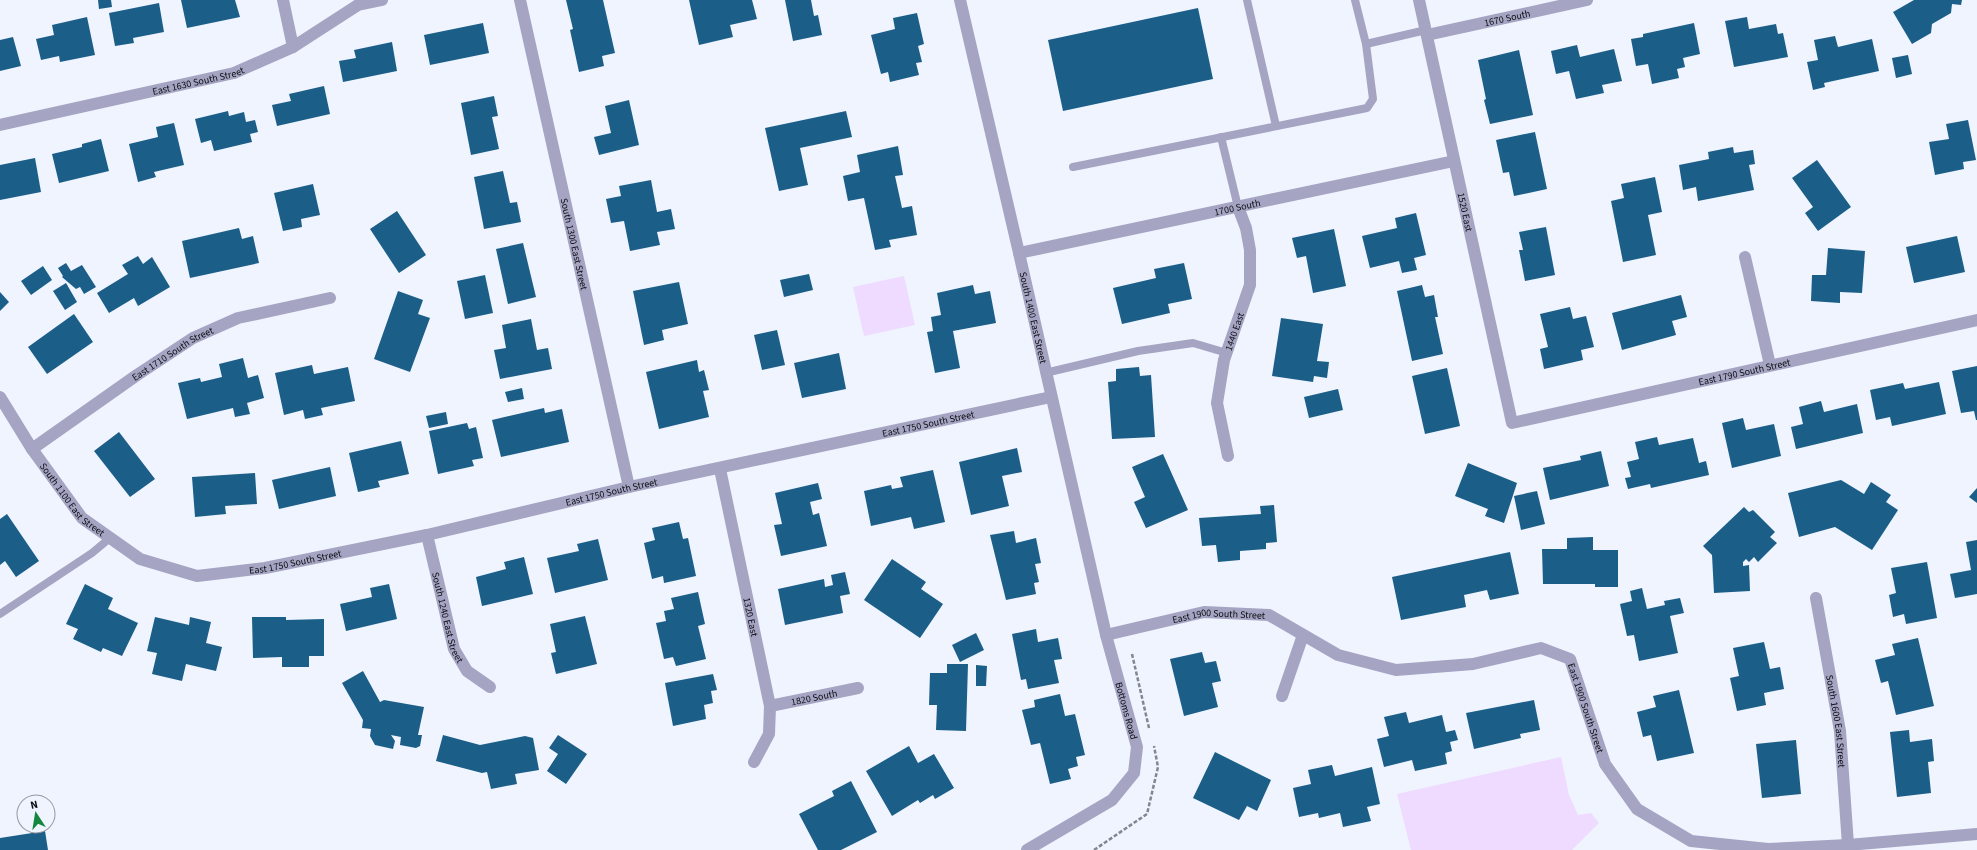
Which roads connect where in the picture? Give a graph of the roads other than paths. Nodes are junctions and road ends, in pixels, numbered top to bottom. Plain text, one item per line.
1 (283, 0) edge
2 (382, 0) edge
3 (520, 0) edge
4 (960, 0) edge
5 (1247, 0) edge
6 (1355, 0) edge
7 (1419, 0) edge
8 (1587, 0) edge
9 (1426, 32) junction
10 (1366, 44) junction
11 (293, 47) junction
12 (0, 125) edge
13 (1276, 126) junction
14 (1221, 137) junction
15 (1454, 161) junction
16 (1073, 167) dead end
17 (1238, 207) junction
18 (1019, 253) junction
19 (1745, 257) dead end
20 (330, 298) dead end
21 (1977, 320) edge
22 (1227, 353) junction
23 (1770, 365) junction
24 (1045, 373) junction
25 (0, 397) edge
26 (1051, 397) junction
27 (1512, 423) joint
28 (32, 449) junction
29 (1228, 456) dead end
30 (720, 469) junction
31 (629, 487) junction
32 (427, 535) junction
33 (110, 538) junction
34 (173, 569) joint
35 (1816, 598) dead end
36 (0, 614) edge
37 (1106, 635) junction
38 (1303, 635) junction
39 (490, 687) dead end
40 (858, 688) dead end
41 (1282, 696) dead end
42 (770, 706) junction
43 (754, 762) dead end
44 (1977, 834) edge
45 (1848, 846) junction
46 (1027, 850) edge

1 - 11 street
2 - 11 street, East 1630 South Street
3 - 31 street, South 1300 East Street
4 - 18 street, South 1400 East Street
5 - 13 lane
6 - 10 lane
7 - 9 street, 1520 East
8 - 9 street, 1670 South
9 - 10 lane
9 - 15 street, 1520 East
10 - 13 lane
11 - 12 street, East 1630 South Street
13 - 14 lane
14 - 16 lane
14 - 17 lane
15 - 17 street, 1700 South
15 - 27 street, 1520 East
17 - 18 street, 1700 South
17 - 22 street, 1440 East
18 - 24 street, South 1400 East Street
19 - 23 street
20 - 28 street, East 1710 South Street
21 - 23 street, East 1790 South Street
22 - 24 lane
22 - 29 street, 1440 East
23 - 27 street, East 1790 South Street
24 - 26 street, South 1400 East Street
25 - 28 street, South 1100 East Street
26 - 30 street, East 1750 South Street
26 - 37 street, South 1400 East Street
28 - 33 street, South 1100 East Street
30 - 31 street, East 1750 South Street
30 - 42 street, 1320 East
31 - 32 street, East 1750 South Street
32 - 34 street, East 1750 South Street
32 - 39 street, South 1240 East Street
33 - 34 street, South 1100 East Street
33 - 36 lane
35 - 45 street, South 1600 East Street
37 - 38 street, East 1900 South Street
37 - 46 street, Bottoms Road
38 - 41 street
38 - 45 street, East 1900 South Street
40 - 42 street, 1820 South
42 - 43 street, 1320 East
44 - 45 street, East 1900 South Street

